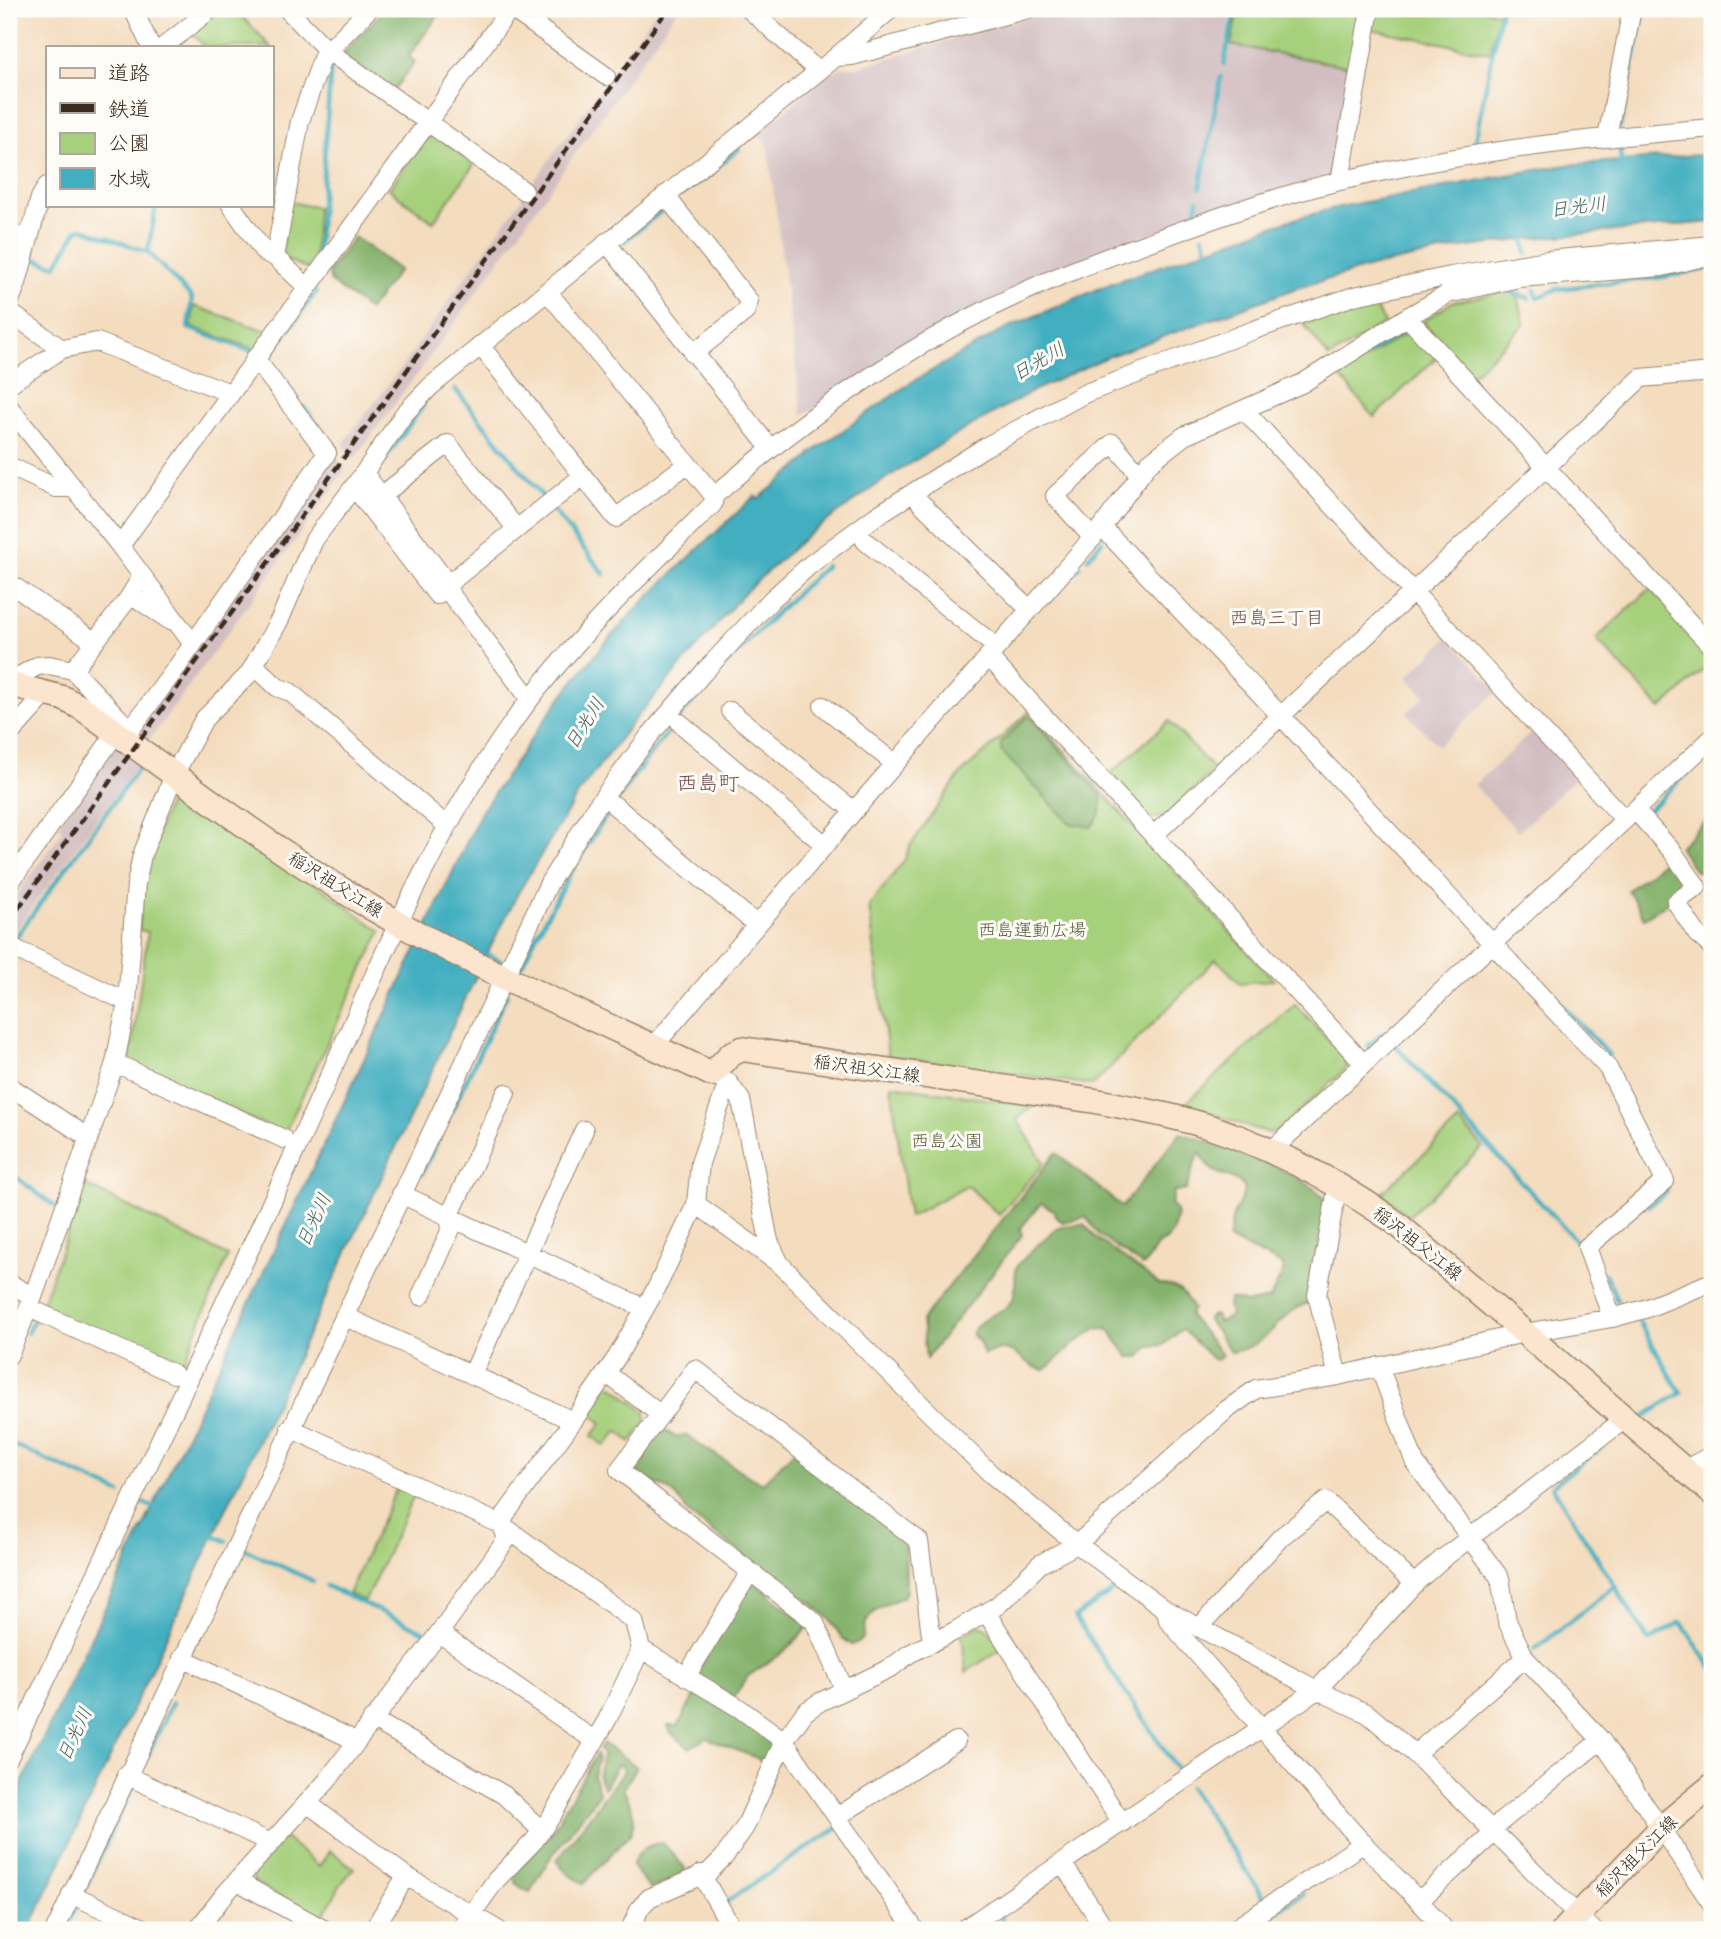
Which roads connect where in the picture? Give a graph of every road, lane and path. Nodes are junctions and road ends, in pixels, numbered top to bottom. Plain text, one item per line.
1 (133, 9) edge
2 (211, 9) edge
3 (287, 9) edge
4 (369, 9) edge
5 (511, 9) edge
6 (749, 9) edge
7 (891, 9) edge
8 (1028, 9) edge
9 (1370, 9) edge
10 (1632, 9) edge
11 (151, 46) edge
12 (164, 46) edge
13 (327, 50) junction
14 (836, 57) junction
15 (818, 71) junction
16 (606, 76) dead end
17 (428, 123) junction
18 (1712, 128) edge
19 (1608, 137) junction
20 (1340, 181) junction
21 (46, 188) edge
22 (524, 191) dead end
23 (665, 195) junction
24 (232, 206) edge
25 (30, 235) junction
26 (9, 236) edge
27 (606, 243) junction
28 (1712, 245) edge
29 (1712, 255) edge
30 (275, 257) junction
31 (307, 287) junction
32 (547, 290) junction
33 (9, 303) edge
34 (9, 312) edge
35 (1407, 317) junction
36 (480, 345) junction
37 (62, 349) junction
38 (693, 354) junction
39 (255, 358) junction
40 (1712, 372) edge
41 (9, 384) edge
42 (230, 393) junction
43 (9, 407) edge
44 (1244, 410) junction
45 (770, 448) junction
46 (687, 464) junction
47 (9, 466) edge
48 (1545, 468) junction
49 (1140, 475) junction
50 (583, 476) junction
51 (359, 480) junction
52 (72, 488) junction
53 (381, 496) junction
54 (714, 496) junction
55 (920, 502) dead end
56 (516, 528) junction
57 (1097, 532) junction
58 (865, 541) dead end
59 (120, 546) junction
60 (142, 576) junction
61 (9, 583) edge
62 (442, 590) junction
63 (1413, 592) junction
64 (131, 595) junction
65 (1029, 609) junction
66 (182, 629) junction
67 (95, 642) junction
68 (193, 644) junction
69 (1712, 647) edge
70 (992, 652) junction
71 (254, 664) junction
72 (72, 670) junction
73 (9, 683) edge
74 (46, 694) junction
75 (530, 699) junction
76 (824, 706) dead end
77 (730, 711) dead end
78 (1281, 716) junction
79 (680, 723) dead end
80 (124, 733) junction
81 (9, 735) edge
82 (1712, 738) edge
83 (895, 764) junction
84 (174, 775) junction
85 (614, 805) dead end
86 (854, 811) junction
87 (1630, 815) junction
88 (447, 826) junction
89 (1153, 836) junction
90 (825, 845) junction
91 (15, 863) edge
92 (9, 884) edge
93 (401, 924) junction
94 (757, 925) junction
95 (1492, 944) junction
96 (9, 946) edge
97 (1712, 947) edge
98 (502, 975) junction
99 (127, 1002) junction
100 (654, 1046) junction
101 (115, 1063) junction
102 (1364, 1064) junction
103 (720, 1078) junction
104 (9, 1086) edge
105 (506, 1093) dead end
106 (584, 1130) dead end
107 (89, 1138) junction
108 (284, 1139) dead end
109 (1271, 1151) junction
110 (1338, 1185) junction
111 (401, 1194) junction
112 (696, 1204) junction
113 (449, 1217) junction
114 (527, 1253) junction
115 (780, 1264) junction
116 (1712, 1282) edge
117 (9, 1283) edge
118 (421, 1296) dead end
119 (31, 1303) junction
120 (645, 1308) junction
121 (344, 1315) junction
122 (1612, 1318) junction
123 (1524, 1333) junction
124 (9, 1355) edge
125 (1379, 1366) junction
126 (606, 1373) junction
127 (174, 1374) dead end
128 (472, 1375) junction
129 (1338, 1376) junction
130 (661, 1415) junction
131 (1626, 1418) junction
132 (573, 1421) junction
133 (290, 1428) junction
134 (1712, 1455) edge
135 (1686, 1469) junction
136 (1712, 1493) edge
137 (502, 1525) junction
138 (1472, 1537) junction
139 (1077, 1544) junction
140 (750, 1572) junction
141 (1414, 1584) junction
142 (1166, 1611) junction
143 (986, 1612) junction
144 (1199, 1628) junction
145 (439, 1633) junction
146 (932, 1643) junction
147 (641, 1649) junction
148 (181, 1658) junction
149 (1525, 1658) junction
150 (687, 1677) junction
151 (844, 1689) junction
152 (1317, 1690) junction
153 (372, 1719) junction
154 (1262, 1728) junction
155 (1601, 1740) junction
156 (356, 1741) junction
157 (595, 1741) junction
158 (784, 1741) junction
159 (956, 1741) dead end
160 (1415, 1754) junction
161 (9, 1757) edge
162 (126, 1775) junction
163 (1712, 1786) edge
164 (307, 1803) junction
165 (837, 1817) junction
166 (1122, 1823) junction
167 (1662, 1827) junction
168 (542, 1830) junction
169 (1493, 1831) junction
170 (271, 1843) junction
171 (1364, 1843) junction
172 (1062, 1863) junction
173 (701, 1874) junction
174 (406, 1876) junction
175 (237, 1881) junction
176 (71, 1894) junction
177 (1420, 1900) junction
178 (1712, 1904) edge
179 (466, 1924) edge
180 (1579, 1925) edge
181 (55, 1930) edge
182 (147, 1930) edge
183 (197, 1930) edge
184 (325, 1930) edge
185 (373, 1930) edge
186 (498, 1930) edge
187 (630, 1930) edge
188 (733, 1930) edge
189 (915, 1930) edge
190 (962, 1930) edge
191 (1106, 1930) edge
192 (1233, 1930) edge
193 (1445, 1930) edge

1 - 11 street
2 - 12 street
3 - 13 street
4 - 13 street
5 - 16 street
5 - 17 street
6 - 15 street
7 - 14 street
8 - 14 street
9 - 20 street
10 - 19 street
13 - 17 street
13 - 30 street
14 - 15 street
15 - 23 street
17 - 22 street
17 - 31 street
18 - 19 street
19 - 20 street
20 - 45 street
21 - 25 street
23 - 27 street
23 - 38 street
24 - 30 street
25 - 26 street
25 - 33 street
27 - 32 street
27 - 38 street
28 - 98 street
29 - 35 street
30 - 31 street
31 - 39 street
32 - 36 street
32 - 46 street
34 - 37 street
35 - 44 street
35 - 48 street
36 - 50 street
36 - 51 street
37 - 41 street
37 - 42 street
38 - 45 street
39 - 42 street
39 - 68 street
40 - 48 street
42 - 59 street
43 - 52 street
44 - 49 street
44 - 63 street
45 - 54 street
46 - 50 street
46 - 54 street
47 - 52 street
48 - 63 street
48 - 69 street
49 - 57 street
49 - 57 street
50 - 56 street
51 - 53 street
51 - 62 street
51 - 71 street
52 - 59 street
53 - 56 street
53 - 62 street
54 - 75 street
55 - 65 street
56 - 62 street
57 - 65 street
57 - 78 street
58 - 70 street
59 - 60 street
60 - 64 street
60 - 66 street
61 - 67 street
62 - 75 street
63 - 78 street
63 - 87 street
64 - 66 street
64 - 67 street
65 - 70 street
66 - 68 street
67 - 72 street
68 - 80 street
70 - 83 street
70 - 89 street
71 - 84 street
71 - 88 street
72 - 73 street
72 - 80 street
73 - 74 main road, 稲沢祖父江線
74 - 80 main road, 稲沢祖父江線
74 - 81 street
75 - 88 street
76 - 83 street
77 - 86 street
78 - 89 street
78 - 95 street
79 - 90 street
80 - 84 main road, 稲沢祖父江線
80 - 91 street
82 - 87 street
83 - 86 street
84 - 93 main road, 稲沢祖父江線
84 - 99 street
85 - 94 street
86 - 90 street
87 - 95 street
87 - 97 street
88 - 93 street
89 - 102 street
90 - 94 street
91 - 92 street
93 - 98 main road, 稲沢祖父江線
93 - 161 street
94 - 100 street
95 - 102 street
95 - 122 street
96 - 99 street
98 - 100 main road, 稲沢祖父江線
98 - 111 street
99 - 101 street
100 - 103 main road, 稲沢祖父江線
101 - 107 street
101 - 108 street
102 - 109 street
103 - 109 main road, 稲沢祖父江線
103 - 112 street
103 - 115 street
104 - 107 street
105 - 113 street
106 - 114 street
107 - 119 street
109 - 110 main road, 稲沢祖父江線
110 - 123 main road, 稲沢祖父江線
110 - 129 street
111 - 113 street
111 - 121 street
112 - 115 street
112 - 120 street
113 - 114 street
113 - 118 street
114 - 120 street
114 - 128 street
115 - 139 street
116 - 122 street
117 - 119 street
119 - 124 street
119 - 127 street
120 - 126 street
121 - 128 street
121 - 133 street
122 - 123 street
123 - 125 street
123 - 131 main road, 稲沢祖父江線
125 - 129 street
125 - 138 street
126 - 130 street
126 - 132 street
128 - 132 street
129 - 139 street
130 - 140 street
130 - 146 street
131 - 135 main road, 稲沢祖父江線
131 - 138 street
132 - 137 street
133 - 137 street
133 - 148 street
134 - 135 street
135 - 136 main road, 稲沢祖父江線
137 - 145 street
137 - 147 street
138 - 141 street
138 - 149 street
139 - 142 street
139 - 143 street
140 - 150 street
140 - 151 street
141 - 144 street
141 - 152 street
142 - 144 street
142 - 154 street
143 - 146 street
143 - 166 street
144 - 152 street
145 - 153 street
145 - 157 street
146 - 151 street
147 - 150 street
147 - 157 street
148 - 156 street
148 - 162 street
149 - 155 street
149 - 160 street
150 - 158 street
151 - 158 street
152 - 154 street
152 - 160 street
153 - 156 street
153 - 168 street
154 - 166 street
154 - 171 street
155 - 167 street
155 - 169 street
156 - 164 street
157 - 168 street
158 - 165 street
158 - 173 street
159 - 165 street
160 - 169 street
162 - 170 street
162 - 176 street
163 - 167 main road, 稲沢祖父江線
164 - 170 street
164 - 174 street
165 - 189 street
166 - 172 street
167 - 178 street
167 - 180 main road, 稲沢祖父江線
168 - 179 street
169 - 177 street
169 - 180 street
170 - 175 street
171 - 177 street
171 - 192 street
172 - 190 street
172 - 191 street
173 - 187 street
173 - 188 street
174 - 179 street
174 - 185 street
175 - 183 street
175 - 184 street
176 - 181 street
176 - 182 street
177 - 193 street
179 - 186 street

